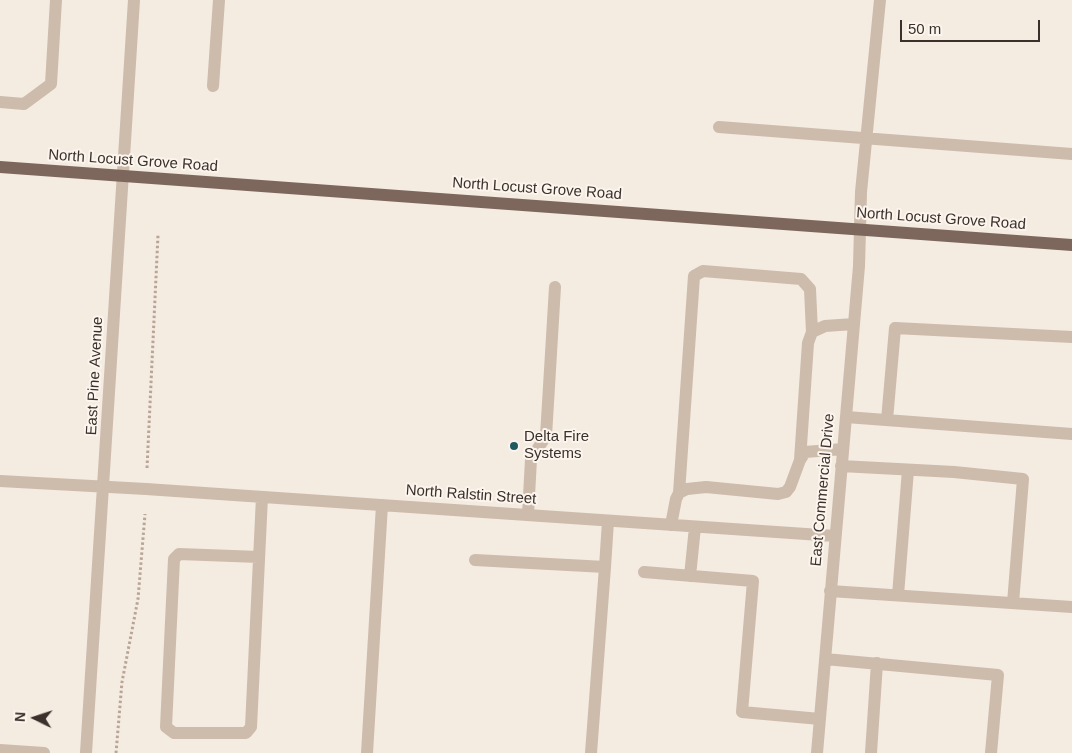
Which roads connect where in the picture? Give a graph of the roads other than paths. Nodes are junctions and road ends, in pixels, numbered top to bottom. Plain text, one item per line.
1 (56, 0) edge
2 (134, 0) edge
3 (219, 0) edge
4 (880, 0) edge
5 (213, 86) dead end
6 (0, 102) edge
7 (719, 127) dead end
8 (866, 140) junction
9 (1072, 154) edge
10 (0, 168) edge
11 (123, 176) junction
12 (861, 229) junction
13 (1072, 245) edge
14 (555, 286) dead end
15 (854, 324) junction
16 (812, 332) junction
17 (1072, 337) edge
18 (846, 417) junction
19 (887, 420) junction
20 (1072, 434) edge
21 (843, 450) junction
22 (800, 460) junction
23 (841, 466) junction
24 (908, 470) junction
25 (0, 481) edge
26 (104, 486) junction
27 (679, 493) junction
28 (262, 497) junction
29 (382, 505) junction
30 (528, 515) junction
31 (608, 521) junction
32 (671, 525) junction
33 (695, 527) junction
34 (835, 536) junction
35 (259, 557) junction
36 (475, 560) dead end
37 (604, 567) junction
38 (644, 572) dead end
39 (690, 576) junction
40 (830, 591) junction
41 (898, 596) junction
42 (1013, 603) junction
43 (1072, 607) edge
44 (825, 659) junction
45 (877, 663) junction
46 (820, 719) junction
47 (0, 750) edge
48 (44, 753) edge
49 (86, 753) edge
50 (367, 753) edge
51 (591, 753) edge
52 (818, 753) edge
53 (871, 753) edge
54 (991, 753) edge

1 - 6 street
2 - 11 street, East Pine Avenue
3 - 5 street
4 - 8 street, East Commercial Drive
7 - 8 street
8 - 9 street
8 - 12 street, East Commercial Drive
10 - 11 main road, North Locust Grove Road
11 - 12 main road, North Locust Grove Road
11 - 26 street, East Pine Avenue
12 - 13 main road, North Locust Grove Road
12 - 15 street, East Commercial Drive
14 - 30 street
15 - 16 street
15 - 18 street, East Commercial Drive
16 - 22 street
16 - 27 street
17 - 19 street
18 - 19 street
18 - 21 street, East Commercial Drive
19 - 20 street
21 - 22 street
21 - 23 street, East Commercial Drive
22 - 27 street
23 - 24 street
23 - 34 street, East Commercial Drive
24 - 41 street
24 - 42 street
25 - 26 street, North Ralstin Street
26 - 28 street, North Ralstin Street
26 - 49 street, East Pine Avenue
27 - 32 street
28 - 29 street, North Ralstin Street
28 - 35 street
29 - 30 street, North Ralstin Street
29 - 50 street
30 - 31 street, North Ralstin Street
31 - 32 street, North Ralstin Street
31 - 37 street
32 - 33 street, North Ralstin Street
33 - 34 street, North Ralstin Street
33 - 39 street
34 - 40 street, East Commercial Drive
35 - 35 street
36 - 37 street
37 - 51 street
38 - 39 street
39 - 46 street
40 - 41 street
40 - 44 street, East Commercial Drive
41 - 42 street
42 - 43 street
44 - 45 street
44 - 46 street, East Commercial Drive
45 - 53 street
45 - 54 street
46 - 52 street, East Commercial Drive
47 - 48 street

